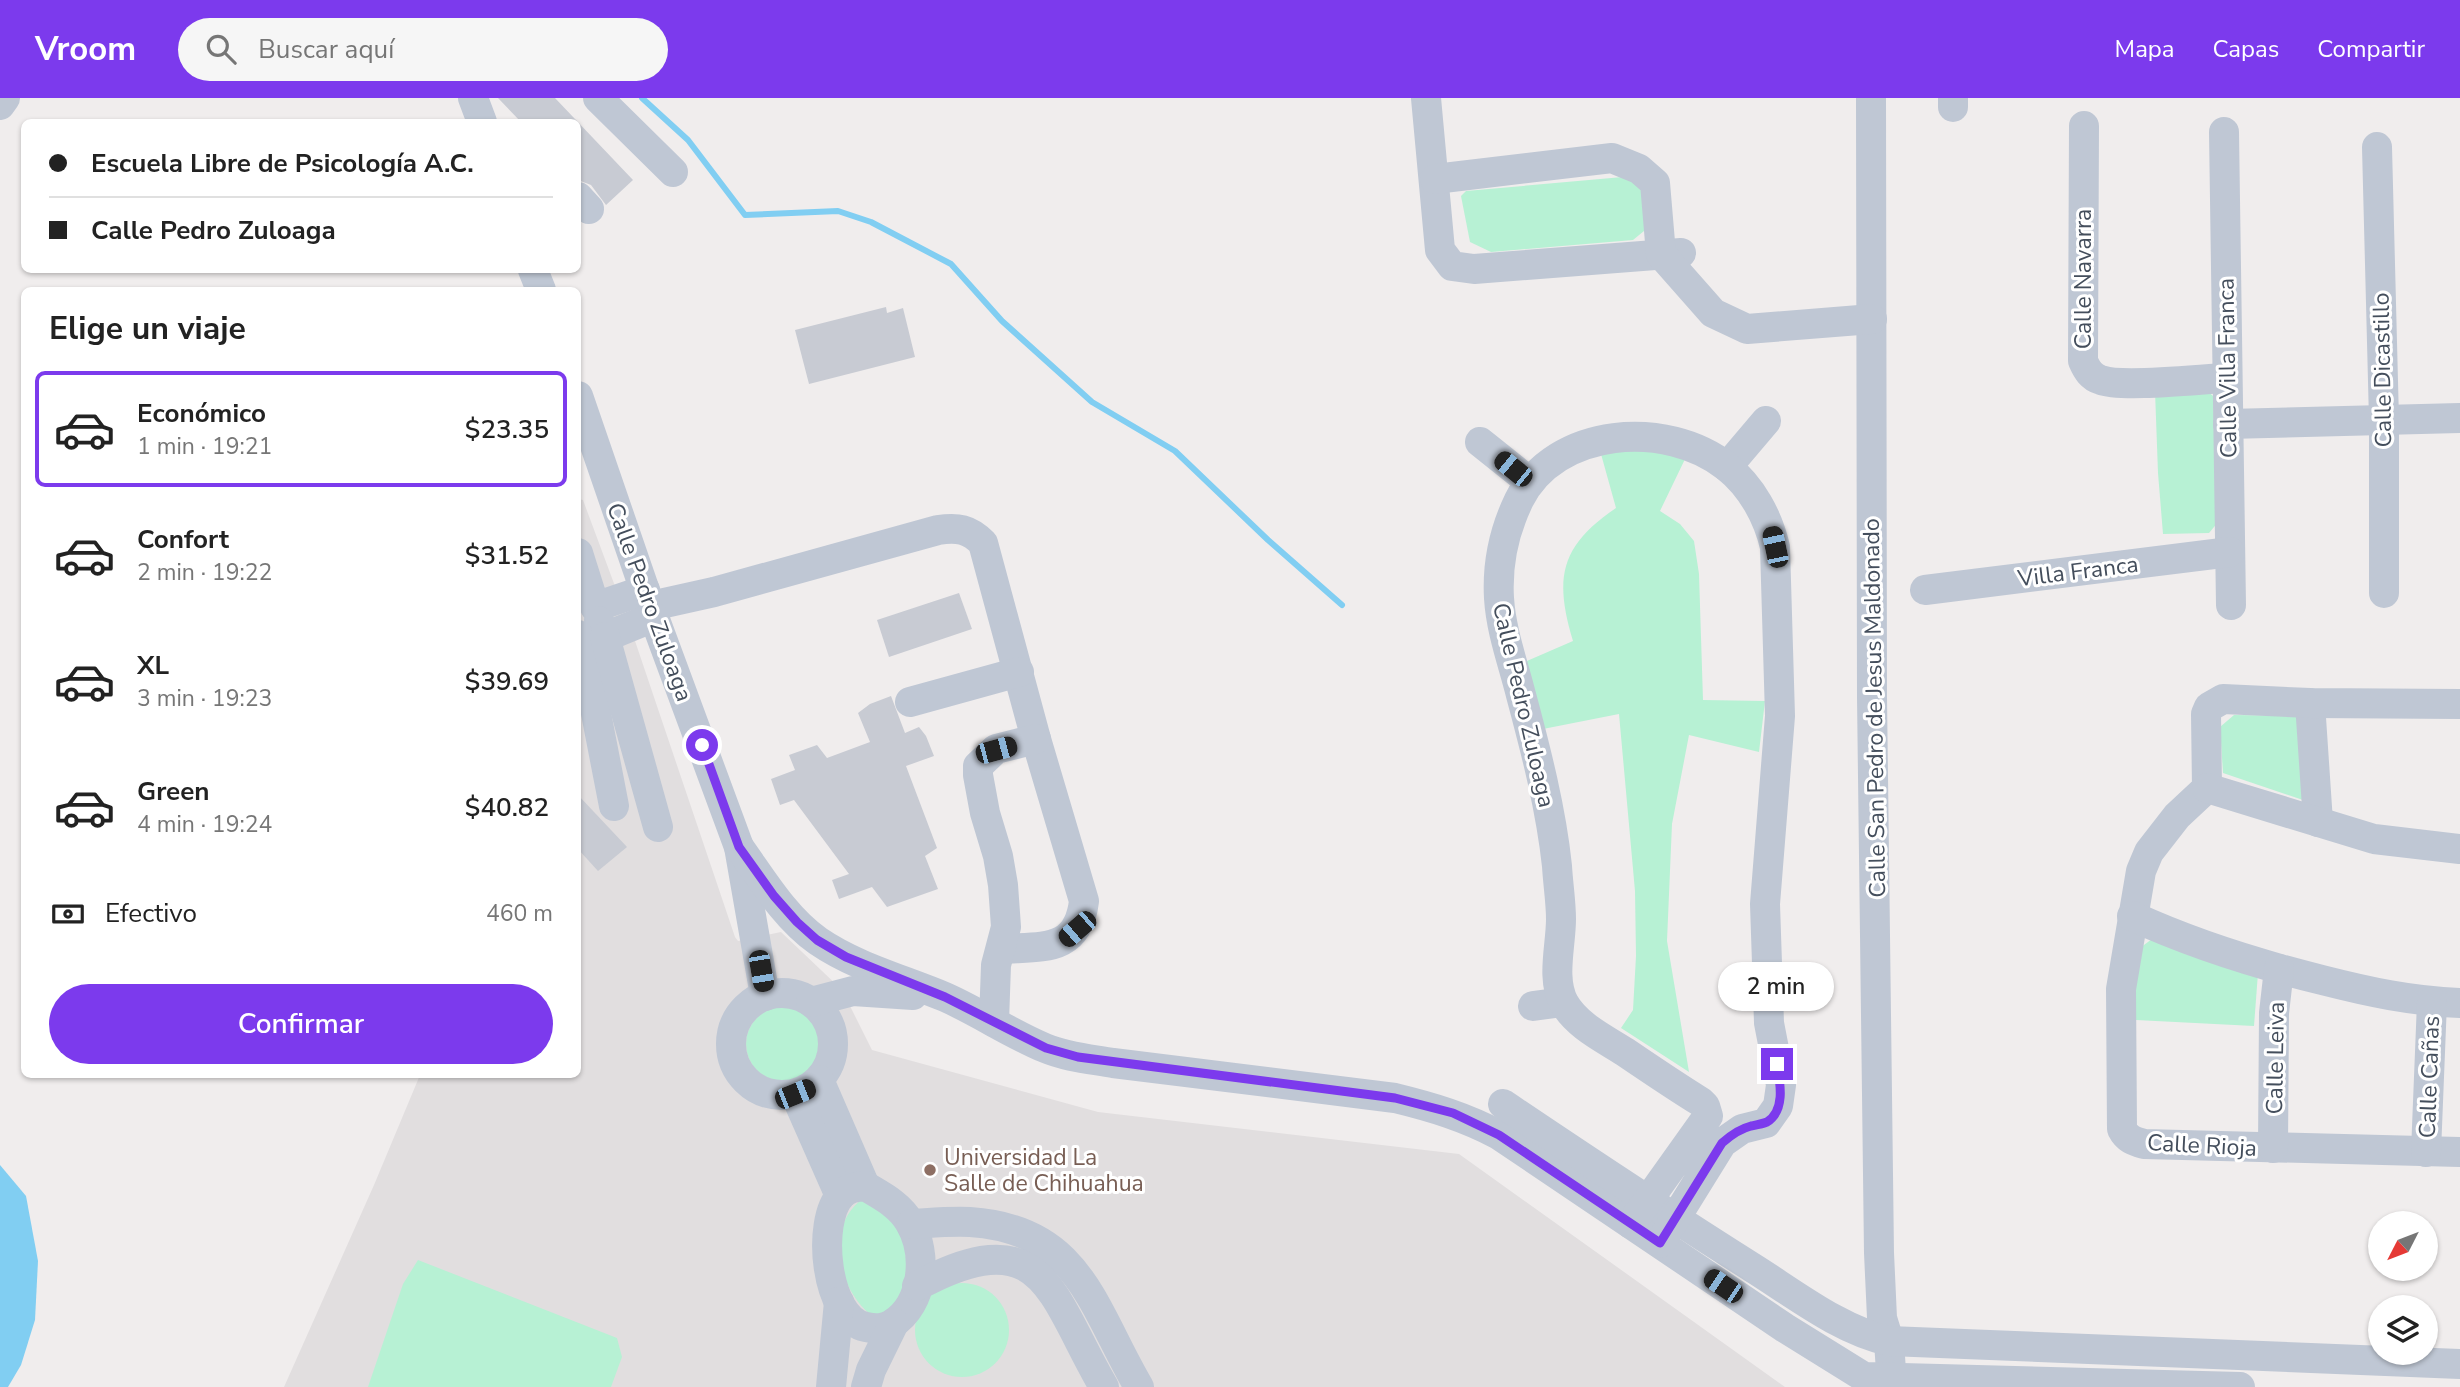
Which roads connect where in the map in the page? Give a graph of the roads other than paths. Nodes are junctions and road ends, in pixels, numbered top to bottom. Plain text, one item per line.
1 (5, 98) edge
2 (598, 98) edge
3 (1426, 98) edge
4 (1871, 98) edge
5 (0, 105) edge
6 (2084, 126) dead end
7 (2224, 132) dead end
8 (2378, 147) dead end
9 (673, 172) dead end
10 (1435, 179) junction
11 (1661, 254) junction
12 (1872, 319) junction
13 (2228, 378) junction
14 (581, 405) edge
15 (2460, 418) edge
16 (2384, 420) junction
17 (1766, 421) dead end
18 (2228, 424) junction
19 (1480, 442) dead end
20 (1727, 467) junction
21 (1530, 482) junction
22 (2230, 552) junction
23 (581, 570) edge
24 (1925, 590) dead end
25 (2384, 593) dead end
26 (650, 605) junction
27 (2231, 605) dead end
28 (591, 626) edge
29 (1019, 672) junction
30 (910, 702) dead end
31 (2310, 703) junction
32 (2460, 704) edge
33 (1036, 739) junction
34 (2207, 788) junction
35 (614, 806) dead end
36 (2318, 822) junction
37 (658, 827) dead end
38 (739, 847) junction
39 (2460, 849) edge
40 (2132, 916) junction
41 (1001, 949) junction
42 (2278, 969) junction
43 (765, 996) junction
44 (945, 997) junction
45 (811, 1002) junction
46 (1563, 1002) junction
47 (2446, 1003) edge
48 (1533, 1006) dead end
49 (994, 1021) junction
50 (807, 1087) junction
51 (1503, 1104) dead end
52 (2273, 1148) junction
53 (2426, 1152) junction
54 (2460, 1152) edge
55 (852, 1191) junction
56 (1639, 1212) junction
57 (911, 1224) junction
58 (1668, 1231) junction
59 (917, 1286) junction
60 (839, 1302) junction
61 (894, 1322) junction
62 (1881, 1332) junction
63 (2460, 1364) edge
64 (1878, 1383) edge
65 (831, 1387) edge
66 (866, 1387) edge
67 (1104, 1387) edge
68 (1139, 1387) edge
69 (2240, 1387) edge

1 - 5 street
2 - 9 street
3 - 10 street
4 - 12 street, Calle San Pedro de Jesus Maldonado
6 - 13 street, Calle Navarra
7 - 13 street, Calle Villa Franca
8 - 16 street, Calle Dicastillo
10 - 11 street
10 - 11 street
11 - 12 street
12 - 62 street, Calle San Pedro de Jesus Maldonado
13 - 18 street, Calle Villa Franca
14 - 26 street, Calle Pedro Zuloaga
15 - 16 street
16 - 18 street
16 - 25 street, Calle Dicastillo
17 - 20 street
18 - 22 street, Calle Villa Franca
19 - 21 street
20 - 21 street, Calle Pedro Zuloaga
20 - 58 street, Calle Pedro Zuloaga
21 - 46 street, Calle Pedro Zuloaga
22 - 24 street, Villa Franca
22 - 27 street, Calle Villa Franca
23 - 28 street
26 - 28 street
26 - 29 street
26 - 38 street, Calle Pedro Zuloaga
28 - 35 street
28 - 37 street
29 - 30 street
29 - 33 street
31 - 32 street
31 - 34 street
31 - 36 street
33 - 41 street
33 - 41 street
34 - 36 street
34 - 40 street, Calle Rioja
36 - 39 street
38 - 43 street, Calle Pedro Zuloaga
38 - 44 street, Calle Pedro Zuloaga
40 - 42 street
40 - 52 street, Calle Rioja
41 - 49 street
42 - 47 street
42 - 52 street, Calle Leiva
43 - 45 street
43 - 50 street
44 - 45 street
44 - 49 street, Calle Pedro Zuloaga
45 - 50 street
46 - 48 street
46 - 56 street
47 - 53 street, Calle Cañas
49 - 56 street, Calle Pedro Zuloaga
50 - 55 street
51 - 56 street, Calle Pedro Zuloaga
52 - 53 street, Calle Rioja
53 - 54 street, Calle Rioja
55 - 57 street
55 - 60 street
56 - 58 street, Calle Pedro Zuloaga
57 - 59 street
57 - 68 street
58 - 62 street, Calle Pedro Zuloaga
58 - 64 street, Calle Pedro Zuloaga
59 - 61 street
59 - 67 street
60 - 61 street
60 - 65 street
61 - 66 street
62 - 63 street
62 - 64 street, Calle San Pedro de Jesus Maldonado
64 - 69 street

